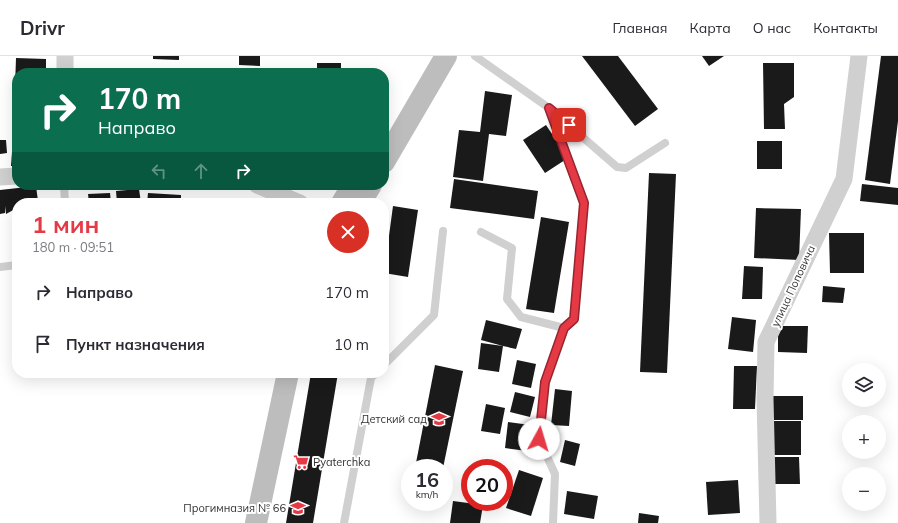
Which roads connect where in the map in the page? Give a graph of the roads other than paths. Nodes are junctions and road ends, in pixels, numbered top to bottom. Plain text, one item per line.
1 (65, 56) edge
2 (432, 56) edge
3 (446, 56) edge
4 (475, 56) edge
5 (859, 56) edge
6 (65, 68) edge
7 (549, 108) junction
8 (389, 126) edge
9 (665, 143) dead end
10 (389, 153) edge
11 (12, 176) edge
12 (0, 177) edge
13 (269, 190) edge
14 (288, 198) edge
15 (443, 231) dead end
16 (481, 232) dead end
17 (12, 266) edge
18 (0, 267) edge
19 (564, 328) junction
20 (389, 360) edge
21 (273, 378) edge
22 (287, 378) edge
23 (371, 378) edge
24 (243, 523) edge
25 (256, 523) edge
26 (344, 523) edge
27 (553, 523) edge
28 (768, 523) edge

1 - 6 street
2 - 8 main road
3 - 10 main road
4 - 7 lane
5 - 28 street, улица Поповича
7 - 9 lane
7 - 19 lane
11 - 12 street
13 - 14 street
15 - 20 lane
16 - 19 lane
17 - 18 lane
19 - 27 lane
21 - 24 main road
22 - 25 main road
23 - 26 lane

